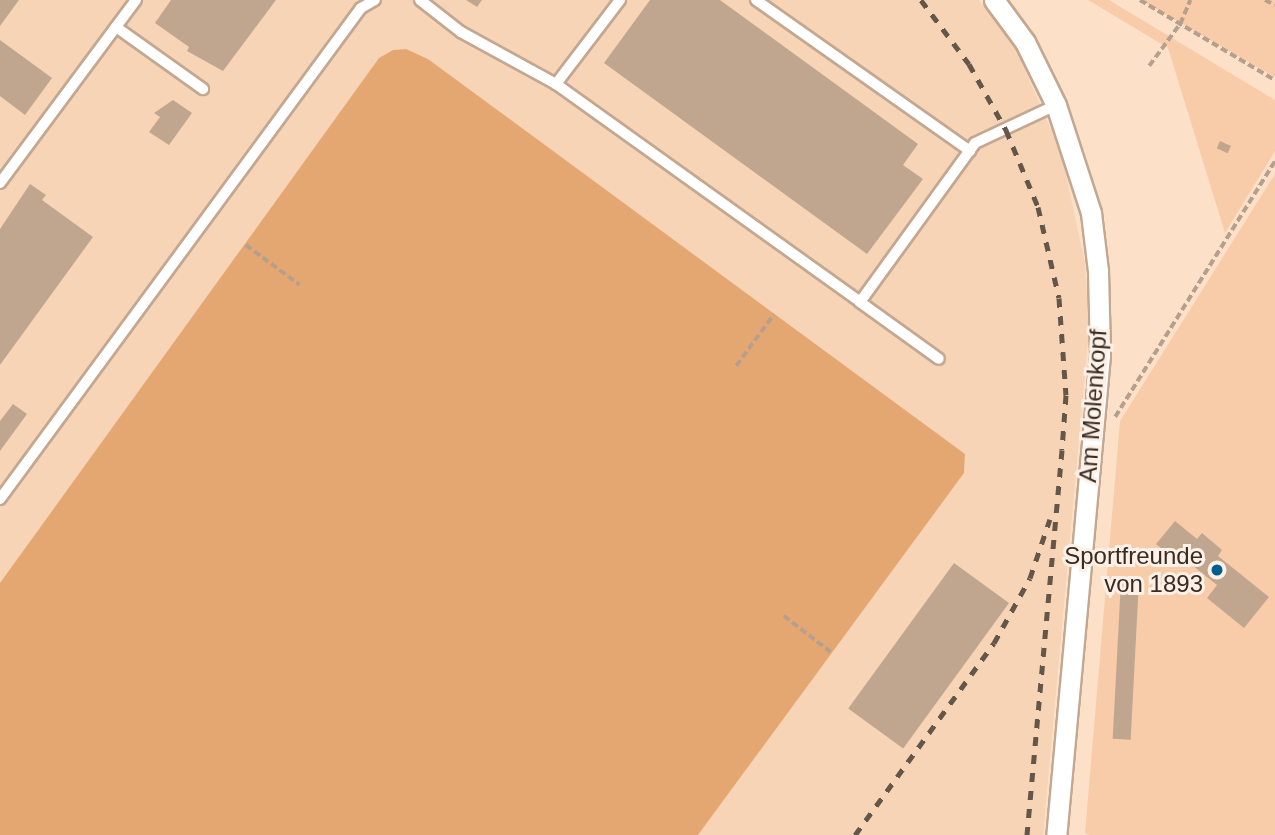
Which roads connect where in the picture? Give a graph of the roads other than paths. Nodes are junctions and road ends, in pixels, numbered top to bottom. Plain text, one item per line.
1 (136, 0) edge
2 (375, 0) edge
3 (420, 0) edge
4 (620, 0) edge
5 (756, 0) edge
6 (994, 0) edge
7 (116, 27) junction
8 (556, 85) junction
9 (203, 89) dead end
10 (1056, 105) junction
11 (970, 151) junction
12 (0, 184) edge
13 (860, 302) junction
14 (939, 359) dead end
15 (0, 499) edge
16 (1056, 835) edge

1 - 7 lane
2 - 15 lane
3 - 8 lane
4 - 8 lane
5 - 11 lane
6 - 10 street, Am Molenkopf
7 - 9 lane
7 - 12 lane
8 - 13 lane
10 - 11 lane
10 - 16 street, Am Molenkopf
11 - 13 lane
13 - 14 lane

